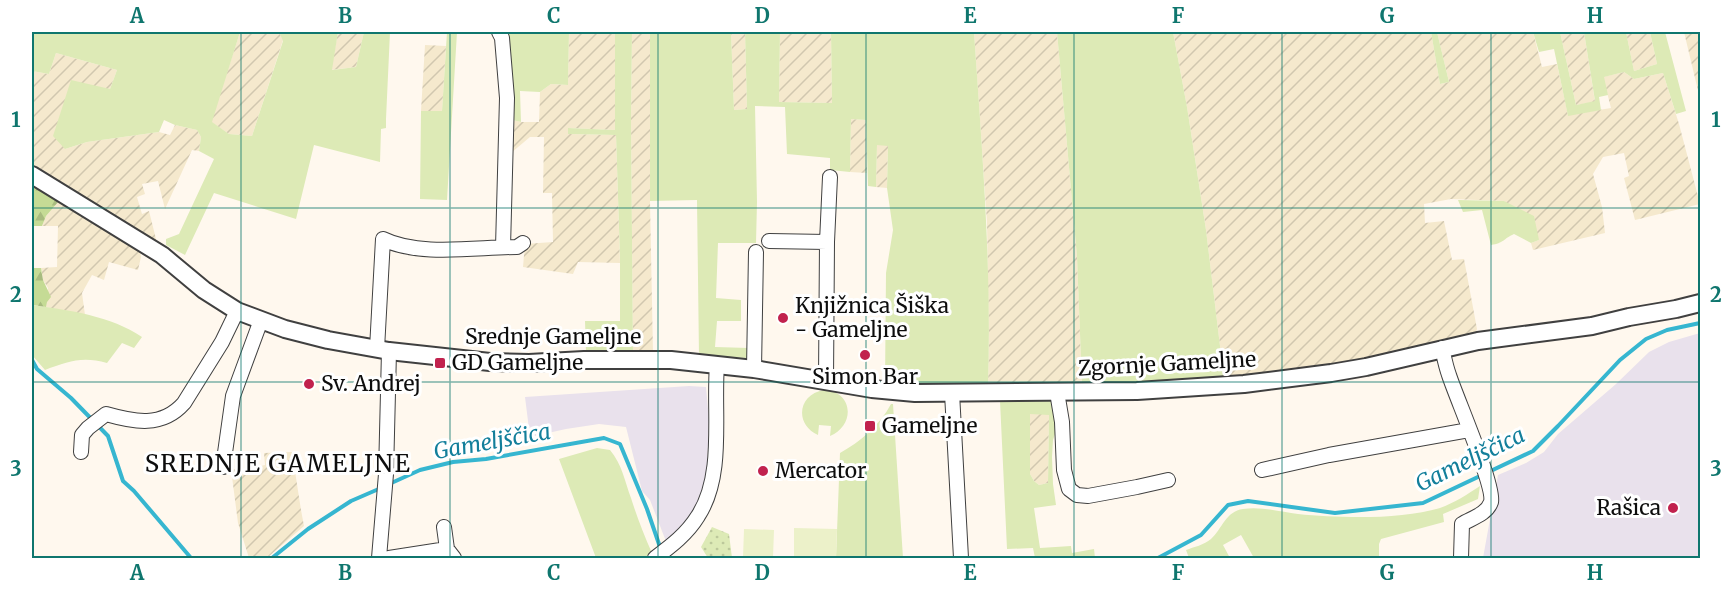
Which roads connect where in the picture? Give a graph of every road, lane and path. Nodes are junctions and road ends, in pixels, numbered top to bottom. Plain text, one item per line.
1 (499, 32) edge
2 (32, 175) edge
3 (830, 177) dead end
4 (769, 241) dead end
5 (827, 242) junction
6 (523, 243) dead end
7 (503, 247) junction
8 (756, 252) dead end
9 (1701, 303) edge
10 (237, 311) junction
11 (261, 320) junction
12 (1442, 348) junction
13 (383, 350) junction
14 (717, 365) junction
15 (754, 369) junction
16 (826, 381) junction
17 (1057, 392) junction
18 (952, 393) junction
19 (1469, 430) junction
20 (81, 452) dead end
21 (223, 467) dead end
22 (1263, 470) dead end
23 (1168, 480) dead end
24 (444, 526) dead end
25 (451, 554) edge
26 (379, 558) edge
27 (389, 558) edge
28 (655, 558) edge
29 (962, 558) edge
30 (1461, 558) edge

1 - 7 street
2 - 10 street, Srednje Gameljne
3 - 5 street
4 - 5 street
5 - 16 street
6 - 7 street
7 - 13 street
8 - 15 street
9 - 12 street, Zgornje Gameljne
10 - 11 street, Srednje Gameljne
10 - 20 street
11 - 13 street, Srednje Gameljne
11 - 21 street
12 - 17 street, Zgornje Gameljne
12 - 19 street
13 - 14 street, Srednje Gameljne
13 - 26 street
14 - 15 street, Srednje Gameljne
14 - 28 street
15 - 16 street, Srednje Gameljne
16 - 18 street, Srednje Gameljne
17 - 18 street, Srednje Gameljne
17 - 23 street, Zgornje Gameljne
18 - 29 street
19 - 22 street
19 - 30 street
24 - 25 street
25 - 27 street

